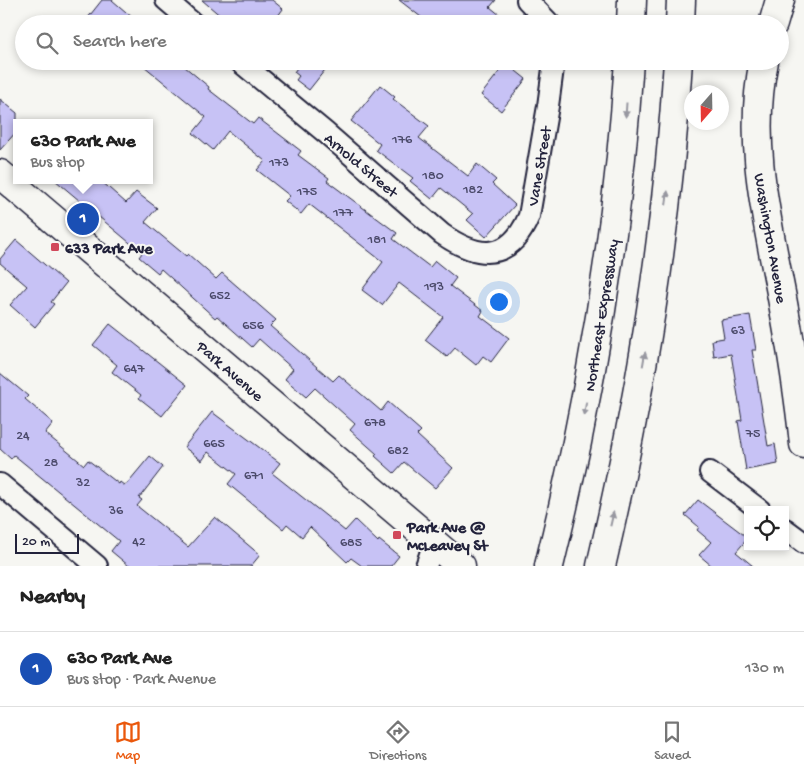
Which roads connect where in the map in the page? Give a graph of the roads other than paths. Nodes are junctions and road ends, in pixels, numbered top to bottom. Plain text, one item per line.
1 (166, 0) edge
2 (527, 0) edge
3 (632, 0) edge
4 (681, 0) edge
5 (780, 0) edge
6 (184, 15) edge
7 (541, 15) edge
8 (631, 15) edge
9 (680, 15) edge
10 (776, 15) edge
11 (249, 70) edge
12 (553, 70) edge
13 (628, 70) edge
14 (677, 70) edge
15 (763, 70) edge
16 (0, 174) edge
17 (492, 252) joint
18 (804, 444) edge
19 (710, 472) dead end
20 (0, 484) edge
21 (755, 506) edge
22 (789, 532) edge
23 (804, 543) edge
24 (430, 554) edge
25 (97, 566) edge
26 (461, 566) edge
27 (549, 566) edge
28 (601, 566) edge

1 - 6 street
2 - 7 street
3 - 8 main road
4 - 9 main road
5 - 10 main road
11 - 17 street, Arnold Street
12 - 17 street, Vane Street
13 -> 27 main road, Northeast Expressway
28 -> 14 main road
15 - 18 main road, Washington Avenue
16 - 24 main road, Park Avenue
19 - 21 street
20 - 25 street
22 - 23 street
24 - 26 main road, Park Avenue

